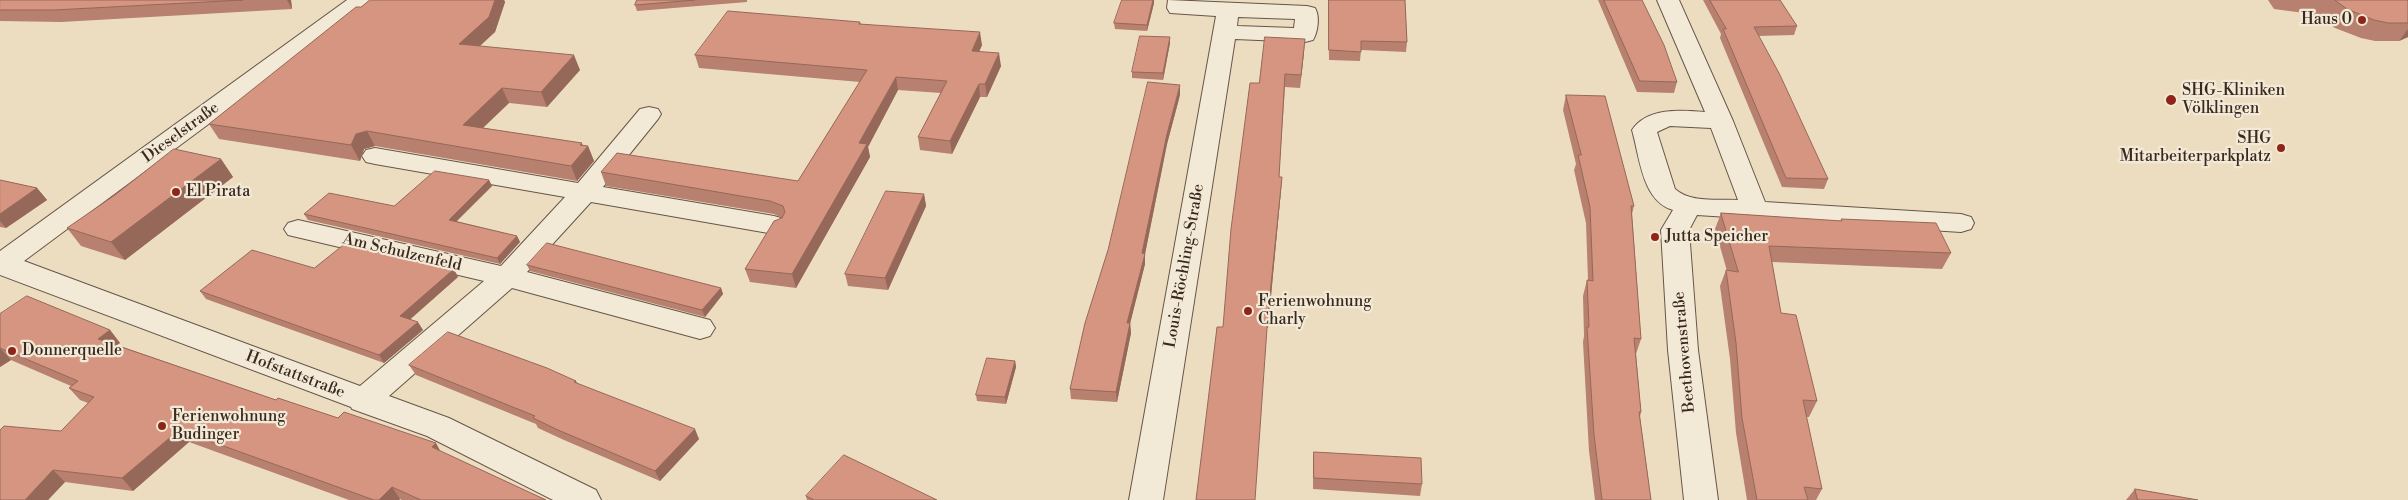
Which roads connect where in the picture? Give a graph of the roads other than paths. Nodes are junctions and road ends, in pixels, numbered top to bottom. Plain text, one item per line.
1 (361, 0) edge
2 (1179, 0) edge
3 (1668, 0) edge
4 (648, 114) dead end
5 (1722, 121) junction
6 (375, 156) dead end
7 (585, 192) junction
8 (1688, 206) junction
9 (1754, 209) junction
10 (1961, 223) dead end
11 (774, 225) edge
12 (298, 229) dead end
13 (1, 264) edge
14 (507, 277) junction
15 (700, 328) dead end
16 (363, 401) junction
17 (584, 500) edge
18 (1146, 500) edge
19 (1701, 500) edge

1 - 13 street, Dieselstraße
2 - 18 street, Louis-Röchling-Straße
3 - 5 street
4 - 7 street
5 - 8 street
5 - 9 street
6 - 7 street
7 - 11 street
7 - 14 street
8 - 9 street
8 - 19 street, Beethovenstraße
9 - 10 street
12 - 14 street, Am Schulzenfeld
13 - 16 street, Hofstattstraße
14 - 15 street, Am Schulzenfeld
14 - 16 street
16 - 17 street, Hofstattstraße

